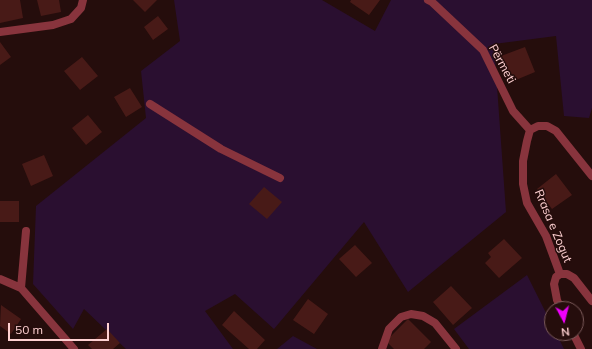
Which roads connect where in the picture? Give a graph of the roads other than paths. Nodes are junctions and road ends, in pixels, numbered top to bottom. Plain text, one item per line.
1 (83, 0) edge
2 (428, 0) edge
3 (0, 32) edge
4 (150, 104) dead end
5 (530, 130) junction
6 (592, 176) edge
7 (280, 178) dead end
8 (26, 231) dead end
9 (560, 274) junction
10 (0, 279) edge
11 (21, 288) junction
12 (557, 301) edge
13 (592, 301) edge
14 (74, 349) edge
15 (382, 349) edge
16 (456, 349) edge

1 - 3 street
2 - 5 street, Përmeti
4 - 7 street
5 - 6 street
5 - 9 street, Rrasa e Zogut
8 - 11 street
9 - 12 street
9 - 13 street
10 - 11 street
11 - 14 street
15 - 16 street

